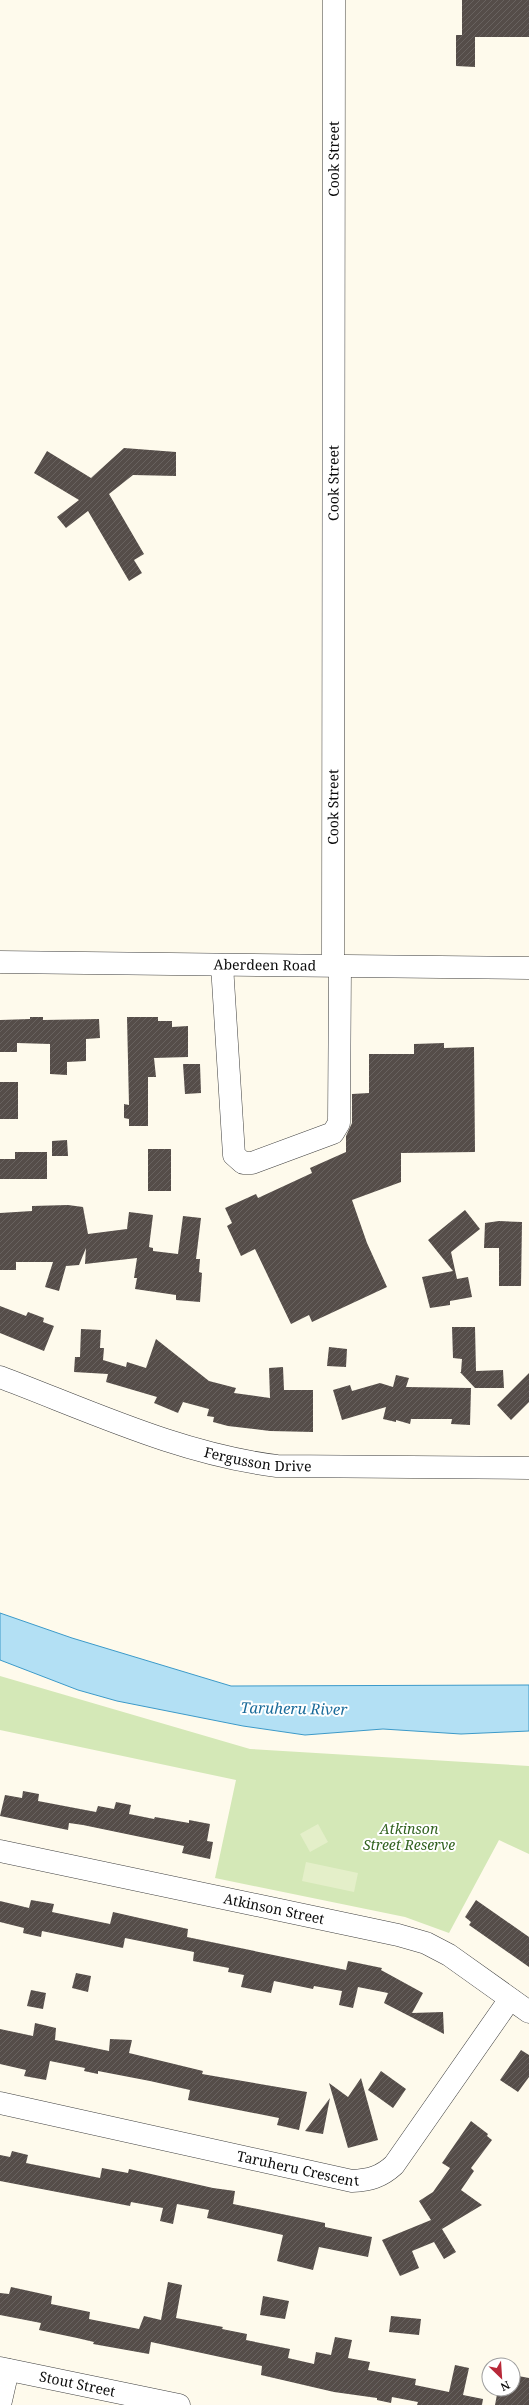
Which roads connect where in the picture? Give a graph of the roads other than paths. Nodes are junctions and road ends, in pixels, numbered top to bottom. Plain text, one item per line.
1 (334, 0) edge
2 (0, 962) edge
3 (222, 965) junction
4 (336, 966) junction
5 (529, 968) edge
6 (0, 1377) edge
7 (529, 1468) edge
8 (0, 1851) edge
9 (510, 1999) junction
10 (529, 2012) edge
11 (0, 2103) edge
12 (4, 2369) edge
13 (0, 2405) edge
14 (179, 2405) edge

1 - 4 street, Cook Street
2 - 3 street, Aberdeen Road
3 - 4 street, Aberdeen Road
3 - 4 street, Cook Street
4 - 5 street, Aberdeen Road
6 - 7 street, Fergusson Drive
8 - 9 street, Atkinson Street
9 - 10 street, Atkinson Street
9 - 11 street, Taruheru Crescent
12 - 13 street
12 - 14 street, Stout Street

